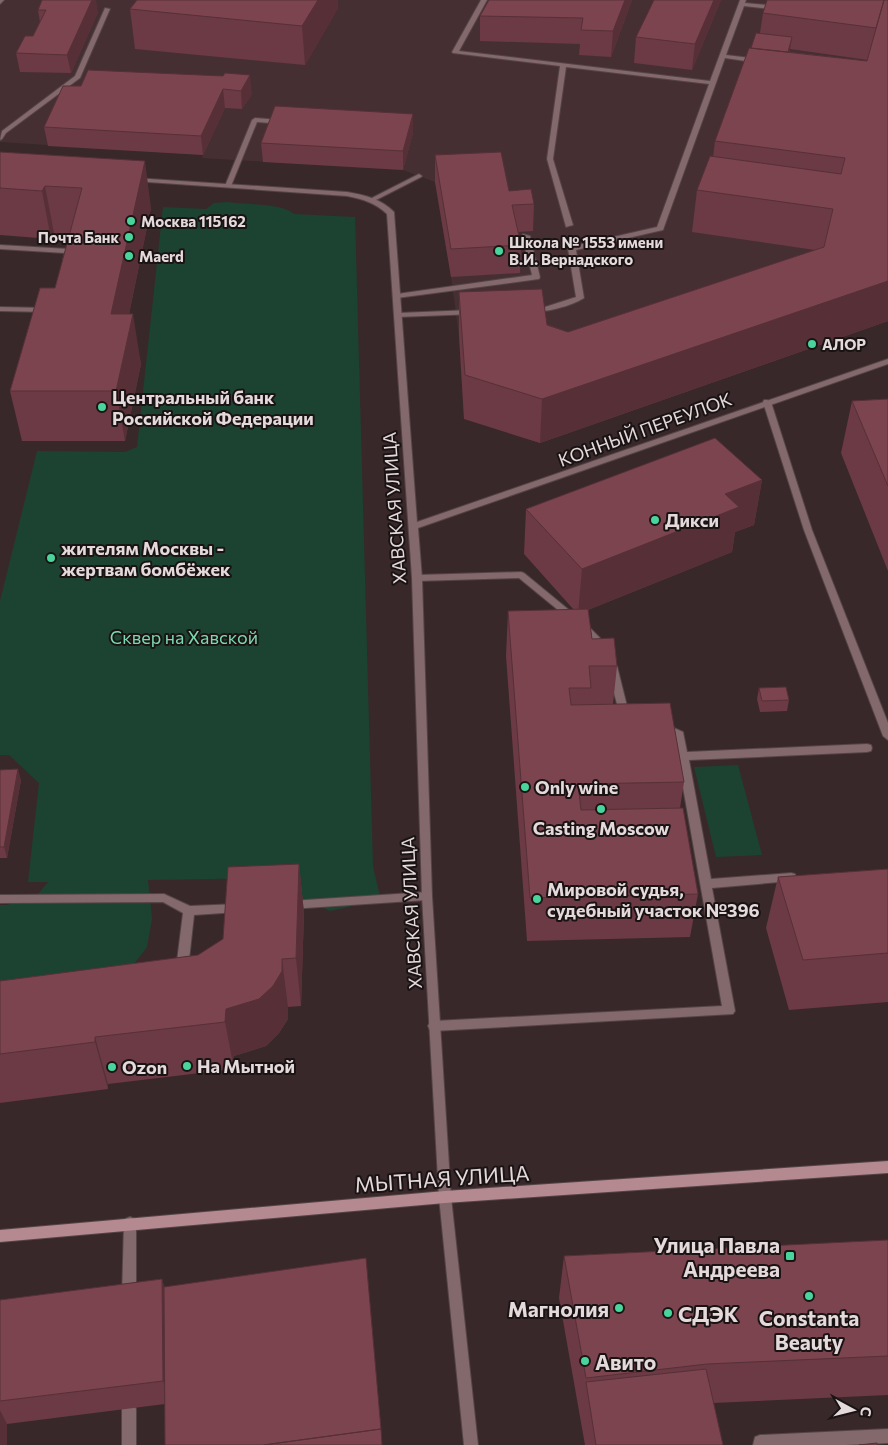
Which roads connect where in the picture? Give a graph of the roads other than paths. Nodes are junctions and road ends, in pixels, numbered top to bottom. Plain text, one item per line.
1 (484, 0) edge
2 (742, 2) edge
3 (107, 9) dead end
4 (789, 9) edge
5 (722, 56) junction
6 (769, 62) edge
7 (563, 66) junction
8 (713, 83) junction
9 (294, 122) edge
10 (0, 138) edge
11 (419, 176) dead end
12 (124, 179) edge
13 (228, 186) junction
14 (372, 200) junction
15 (569, 225) dead end
16 (526, 236) dead end
17 (44, 238) dead end
18 (0, 247) edge
19 (38, 249) junction
20 (65, 268) edge
21 (396, 296) junction
22 (0, 309) edge
23 (54, 310) edge
24 (519, 310) edge
25 (483, 312) edge
26 (398, 315) junction
27 (888, 361) edge
28 (767, 402) junction
29 (413, 527) junction
30 (416, 578) junction
31 (639, 716) edge
32 (655, 724) edge
33 (888, 736) edge
34 (867, 748) dead end
35 (682, 756) junction
36 (798, 876) edge
37 (706, 884) junction
38 (427, 896) junction
39 (0, 900) edge
40 (276, 906) edge
41 (247, 908) edge
42 (189, 911) junction
43 (181, 978) edge
44 (434, 1026) junction
45 (888, 1167) edge
46 (445, 1197) junction
47 (130, 1223) junction
48 (0, 1236) edge
49 (130, 1309) edge
50 (130, 1409) edge
51 (888, 1436) edge
52 (129, 1445) edge
53 (471, 1445) edge
54 (760, 1445) edge

1 - 7 street
2 - 4 street
2 - 5 street
3 - 10 street
5 - 6 street
5 - 8 street
7 - 8 street
7 - 15 street
8 - 24 street
9 - 13 street
11 - 14 street
12 - 13 street, ХАВСКАЯ УЛИЦА
13 - 14 street, ХАВСКАЯ УЛИЦА
14 - 21 street, ХАВСКАЯ УЛИЦА
16 - 21 street
17 - 19 street
18 - 19 street
19 - 20 street
21 - 26 street, ХАВСКАЯ УЛИЦА
22 - 23 street
25 - 26 street
26 - 29 street, ХАВСКАЯ УЛИЦА
27 - 28 street, КОННЫЙ ПЕРЕУЛОК
28 - 29 street, КОННЫЙ ПЕРЕУЛОК
28 - 33 street
29 - 30 street, ХАВСКАЯ УЛИЦА
30 - 31 street
30 - 38 street, ХАВСКАЯ УЛИЦА
32 - 35 street
34 - 35 street
35 - 37 street
36 - 37 street
37 - 44 street
38 - 40 street
38 - 44 street, ХАВСКАЯ УЛИЦА
39 - 42 street
41 - 42 street
42 - 43 street
44 - 46 street, ХАВСКАЯ УЛИЦА
45 - 46 main road, МЫТНАЯ УЛИЦА
46 - 47 main road, МЫТНАЯ УЛИЦА
46 - 53 street
47 - 48 main road, МЫТНАЯ УЛИЦА
47 - 49 street
50 - 52 street
51 - 54 street

